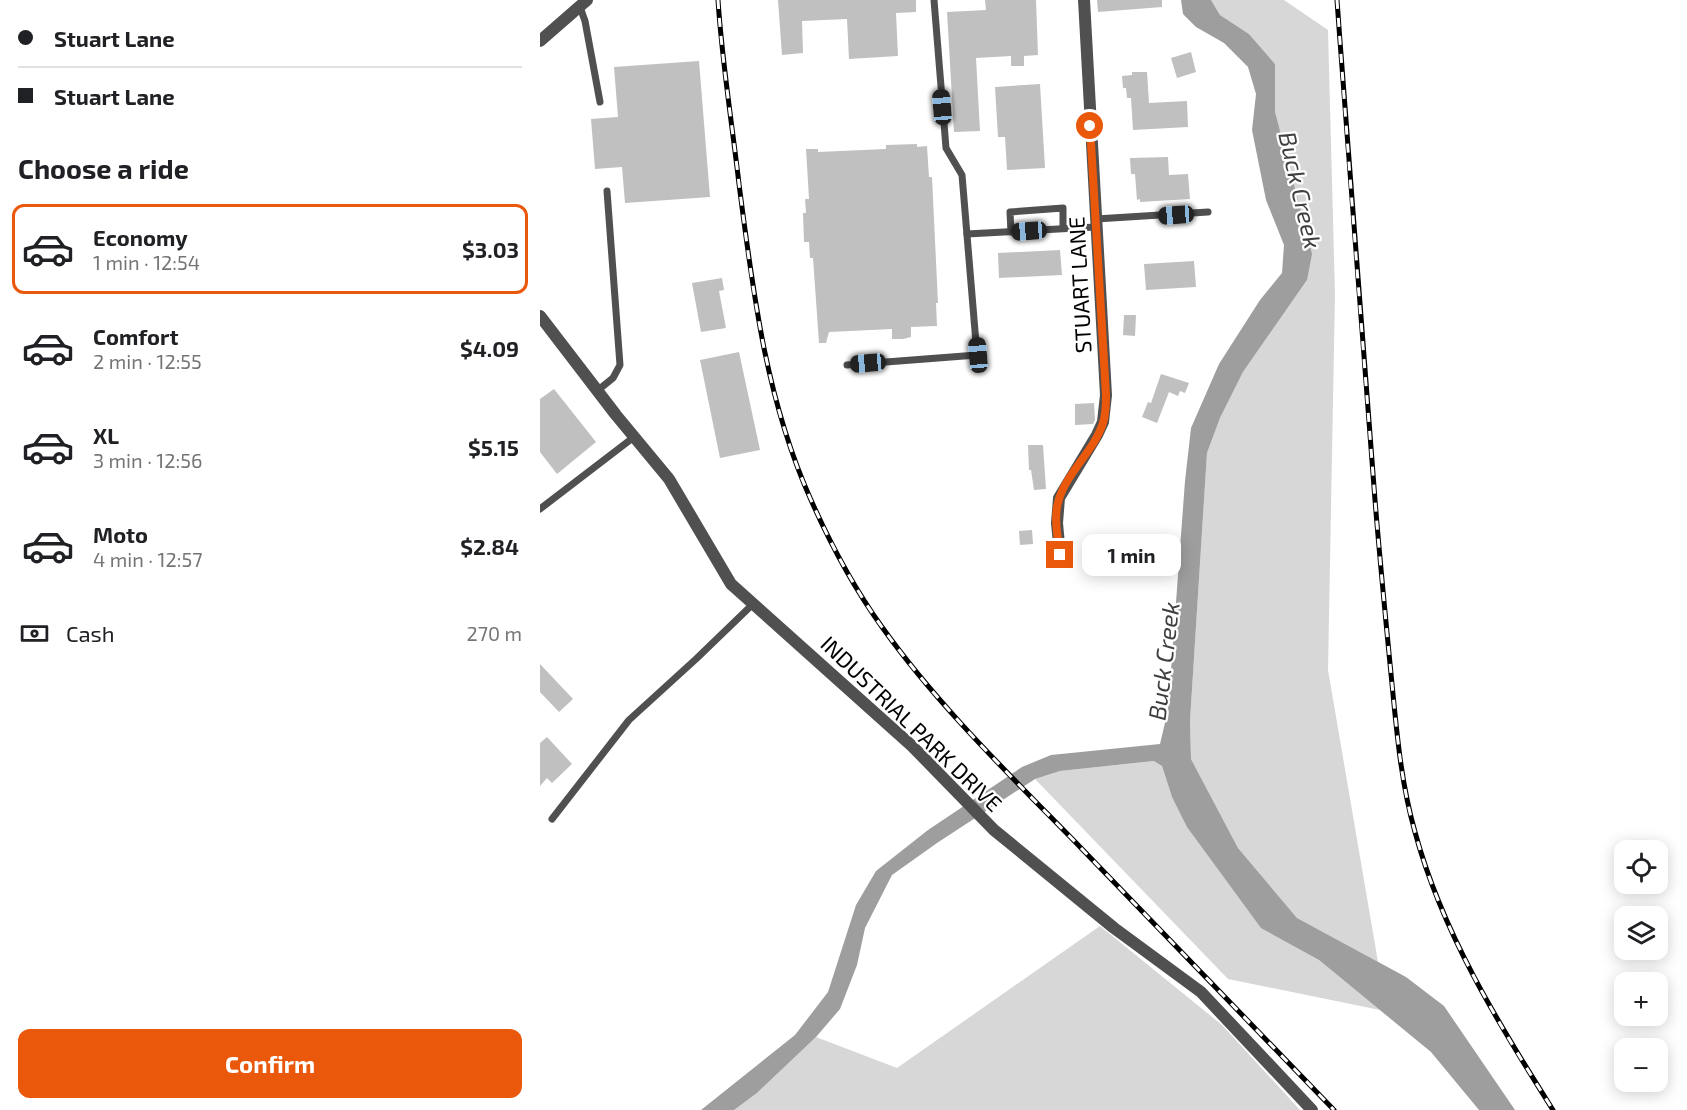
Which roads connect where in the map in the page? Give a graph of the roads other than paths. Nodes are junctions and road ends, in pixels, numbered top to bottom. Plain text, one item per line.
1 (934, 0) edge
2 (1084, 0) edge
3 (584, 4) edge
4 (540, 41) edge
5 (600, 102) dead end
6 (607, 191) dead end
7 (1208, 212) dead end
8 (1096, 223) junction
9 (1064, 228) junction
10 (1011, 232) junction
11 (967, 234) junction
12 (540, 316) edge
13 (847, 365) dead end
14 (597, 391) junction
15 (634, 437) junction
16 (540, 509) edge
17 (1060, 555) dead end
18 (753, 604) junction
19 (552, 819) dead end
20 (1312, 1110) edge

1 - 11 lane
2 - 8 street, STUART LANE
3 - 4 street
3 - 5 lane
6 - 14 lane
7 - 8 lane
8 - 9 lane
8 - 17 street, STUART LANE
9 - 10 lane
9 - 10 lane
10 - 11 lane
11 - 13 lane
12 - 14 street, INDUSTRIAL PARK DRIVE
14 - 15 street, INDUSTRIAL PARK DRIVE
15 - 16 lane
15 - 18 street, INDUSTRIAL PARK DRIVE
18 - 19 lane
18 - 20 street, INDUSTRIAL PARK DRIVE

